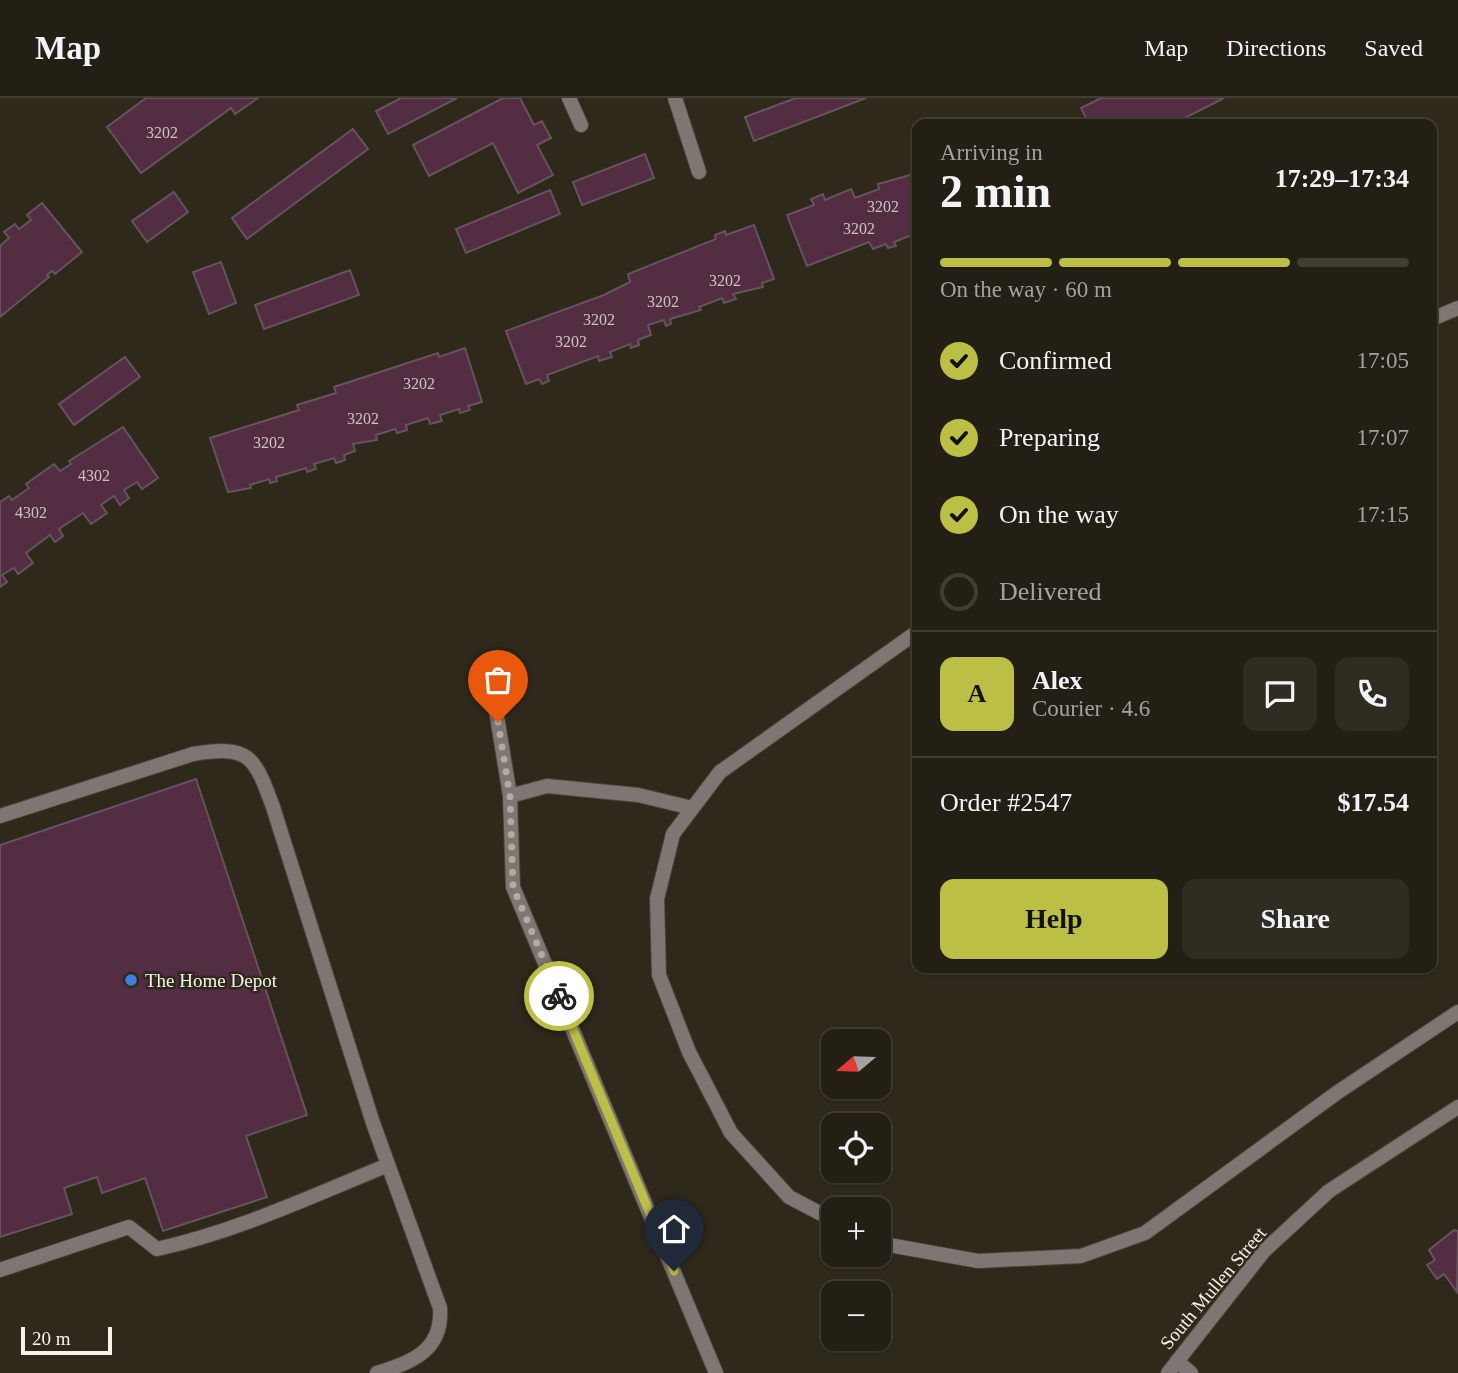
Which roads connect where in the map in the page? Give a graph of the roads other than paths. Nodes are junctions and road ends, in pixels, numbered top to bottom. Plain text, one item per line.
1 (569, 98) edge
2 (675, 98) edge
3 (581, 125) dead end
4 (699, 172) dead end
5 (1458, 308) edge
6 (1437, 316) edge
7 (912, 636) edge
8 (494, 698) dead end
9 (510, 796) junction
10 (692, 808) junction
11 (0, 816) edge
12 (1458, 1012) edge
13 (1458, 1107) edge
14 (388, 1165) junction
15 (821, 1214) edge
16 (891, 1245) edge
17 (0, 1270) edge
18 (1172, 1367) edge
19 (377, 1373) edge
20 (716, 1373) edge
21 (1191, 1373) edge

1 - 3 street
2 - 4 street
5 - 6 street
7 - 10 street
8 - 9 street
9 - 10 street
9 - 20 street
10 - 15 street
11 - 14 street
12 - 16 street
13 - 18 street, South Mullen Street
14 - 17 street
14 - 19 street
18 - 21 street

